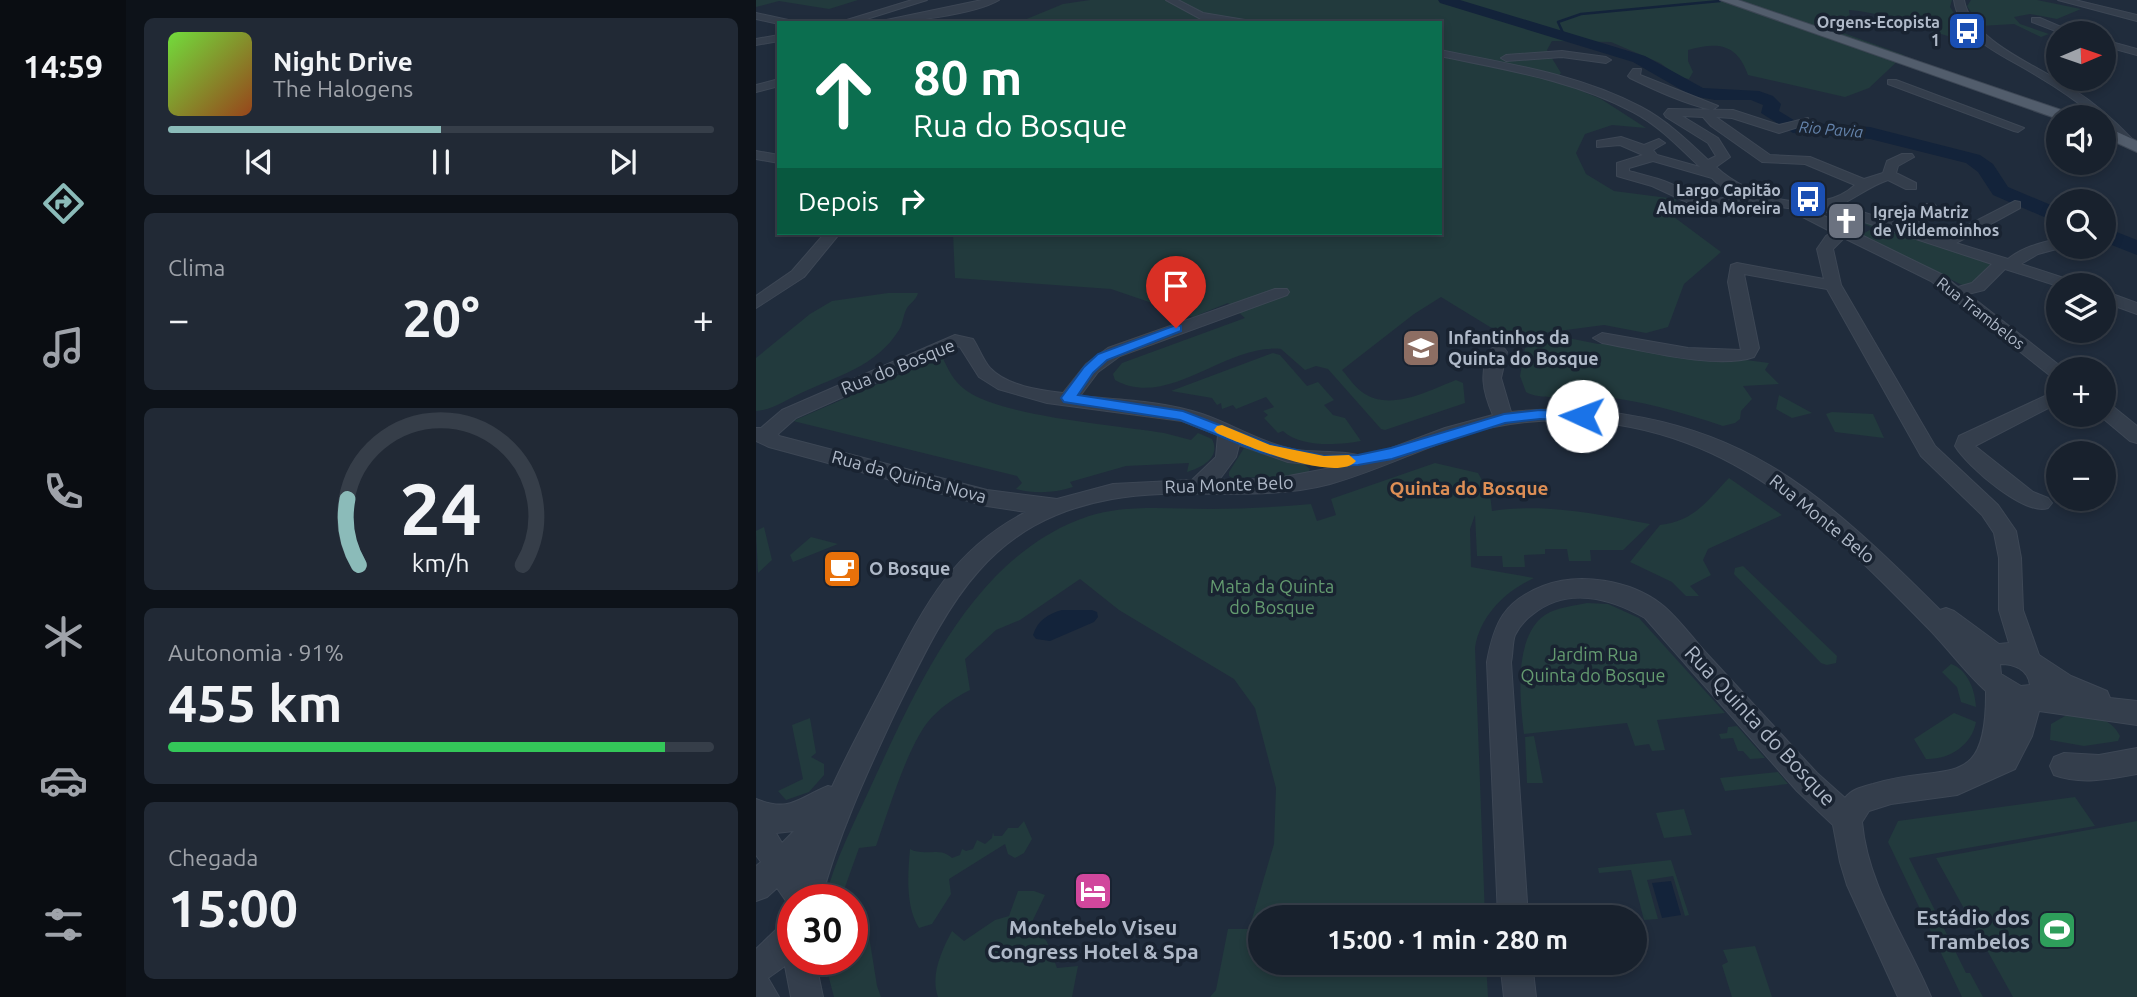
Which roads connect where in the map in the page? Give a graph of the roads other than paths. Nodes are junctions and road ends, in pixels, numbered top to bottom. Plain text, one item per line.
1 (913, 0) edge
2 (922, 0) edge
3 (994, 0) edge
4 (1171, 0) edge
5 (1726, 0) edge
6 (1959, 0) edge
7 (2063, 0) edge
8 (756, 16) edge
9 (2137, 18) edge
10 (861, 20) edge
11 (2036, 20) dead end
12 (780, 21) edge
13 (905, 21) edge
14 (1241, 21) edge
15 (2046, 24) edge
16 (777, 38) edge
17 (756, 42) edge
18 (2116, 46) edge
19 (1442, 52) edge
20 (2137, 52) edge
21 (1606, 60) dead end
22 (1479, 61) junction
23 (1637, 71) dead end
24 (1892, 82) dead end
25 (777, 83) edge
26 (756, 89) edge
27 (1992, 90) junction
28 (1957, 104) junction
29 (2079, 105) edge
30 (2041, 108) junction
31 (2046, 108) edge
32 (2046, 110) edge
33 (1707, 114) junction
34 (1733, 114) junction
35 (1794, 124) dead end
36 (2018, 128) dead end
37 (2116, 130) edge
38 (2116, 137) edge
39 (1659, 143) dead end
40 (1602, 144) dead end
41 (2132, 144) edge
42 (756, 155) edge
43 (1907, 157) dead end
44 (1653, 158) junction
45 (777, 159) edge
46 (1711, 170) junction
47 (1889, 175) junction
48 (1863, 184) junction
49 (1911, 186) dead end
50 (1752, 196) junction
51 (1787, 204) junction
52 (2015, 205) dead end
53 (1824, 206) junction
54 (1929, 207) dead end
55 (1899, 228) junction
56 (1846, 230) junction
57 (831, 235) edge
58 (1944, 244) junction
59 (2046, 246) edge
60 (2006, 264) junction
61 (2046, 277) edge
62 (1833, 285) junction
63 (1281, 292) dead end
64 (1956, 292) junction
65 (758, 299) edge
66 (2116, 301) edge
67 (2137, 309) edge
68 (1602, 338) dead end
69 (1498, 352) dead end
70 (2046, 363) edge
71 (1069, 398) junction
72 (2046, 402) edge
73 (789, 414) junction
74 (1504, 419) junction
75 (2116, 419) edge
76 (756, 425) edge
77 (1227, 432) junction
78 (2137, 436) edge
79 (765, 438) edge
80 (1392, 453) junction
81 (1196, 487) junction
82 (987, 498) junction
83 (2041, 503) dead end
84 (1065, 504) junction
85 (1017, 527) junction
86 (990, 545) junction
87 (1919, 601) junction
88 (2011, 610) junction
89 (1999, 653) junction
90 (2034, 666) junction
91 (1995, 684) junction
92 (2029, 698) junction
93 (2135, 716) edge
94 (2137, 761) edge
95 (2064, 766) dead end
96 (852, 769) junction
97 (1979, 773) junction
98 (756, 813) edge
99 (1847, 819) junction
100 (756, 829) edge
101 (783, 884) edge
102 (794, 884) edge
103 (797, 884) edge
104 (800, 884) edge
105 (756, 887) edge
106 (1512, 905) edge
107 (777, 952) edge
108 (756, 967) edge
109 (802, 975) edge
110 (1517, 975) edge
111 (756, 988) edge
112 (763, 997) edge
113 (807, 997) edge
114 (1520, 997) edge
115 (1915, 997) edge

1 - 2 street
1 - 10 street
3 - 13 street
4 - 14 street
5 - 27 main road
6 - 29 street
7 - 9 street
8 - 12 street
11 - 15 street
16 - 17 street
18 - 20 street
19 - 22 street
21 - 22 street
22 - 46 street
23 - 34 street
24 - 28 street
25 - 26 street
27 - 28 street
27 - 30 main road
28 - 36 street
30 - 31 street
30 - 32 main road
33 - 34 street
33 - 46 street
33 - 48 street
34 - 35 street
37 - 41 street
38 - 41 main road
39 - 44 street
40 - 44 street
42 - 45 street
43 - 47 street
44 - 46 street
44 - 50 street
46 - 50 street
47 - 48 street
47 - 49 street
48 - 53 street
50 - 51 street
51 - 53 street
51 - 56 street, Rua Trambelos
52 - 58 street
53 - 55 street
54 - 55 street
55 - 58 street
56 - 62 street
56 - 64 street, Rua Trambelos
57 - 65 street
58 - 60 street
59 - 60 street
60 - 61 street
60 - 64 street
62 - 68 street
62 - 88 street
63 - 71 street
64 - 70 street, Rua Trambelos
66 - 67 street
69 - 74 street
71 - 73 street, Rua do Bosque
71 - 77 street, Rua do Bosque
72 - 83 street
73 - 76 street
73 - 79 street, Rua do Bosque
74 - 80 street, Rua Monte Belo
74 - 87 street, Rua Monte Belo
75 - 78 street
77 - 80 street, Rua do Bosque
77 - 81 street
79 - 82 street, Rua da Quinta Nova
80 - 81 street, Rua Monte Belo
81 - 84 street, Rua Monte Belo
82 - 84 street, Rua da Quinta Nova
82 - 85 street
82 - 86 street
84 - 85 street, Rua Monte Belo
85 - 86 street, Rua Monte Belo
86 - 96 street, Rua Monte Belo
87 - 89 street, Rua Monte Belo
87 - 91 street, Rua Monte Belo
88 - 89 street
88 - 90 street
89 - 90 street, Rua Monte Belo
89 - 91 street
90 - 92 street
90 - 93 street, Rua Monte Belo
91 - 92 street
91 - 97 street
92 - 93 street
92 - 97 street
94 - 95 street
96 - 98 street, Rua Monte Belo
96 - 103 street, Rua Monte Belo
96 - 104 street, Rua Monte Belo
97 - 99 street
99 - 106 street, Rua Quinta do Bosque
99 - 115 street, Rua Quinta do Bosque
100 - 102 street
101 - 105 street
107 - 108 street
109 - 113 street
110 - 114 street
111 - 112 street

